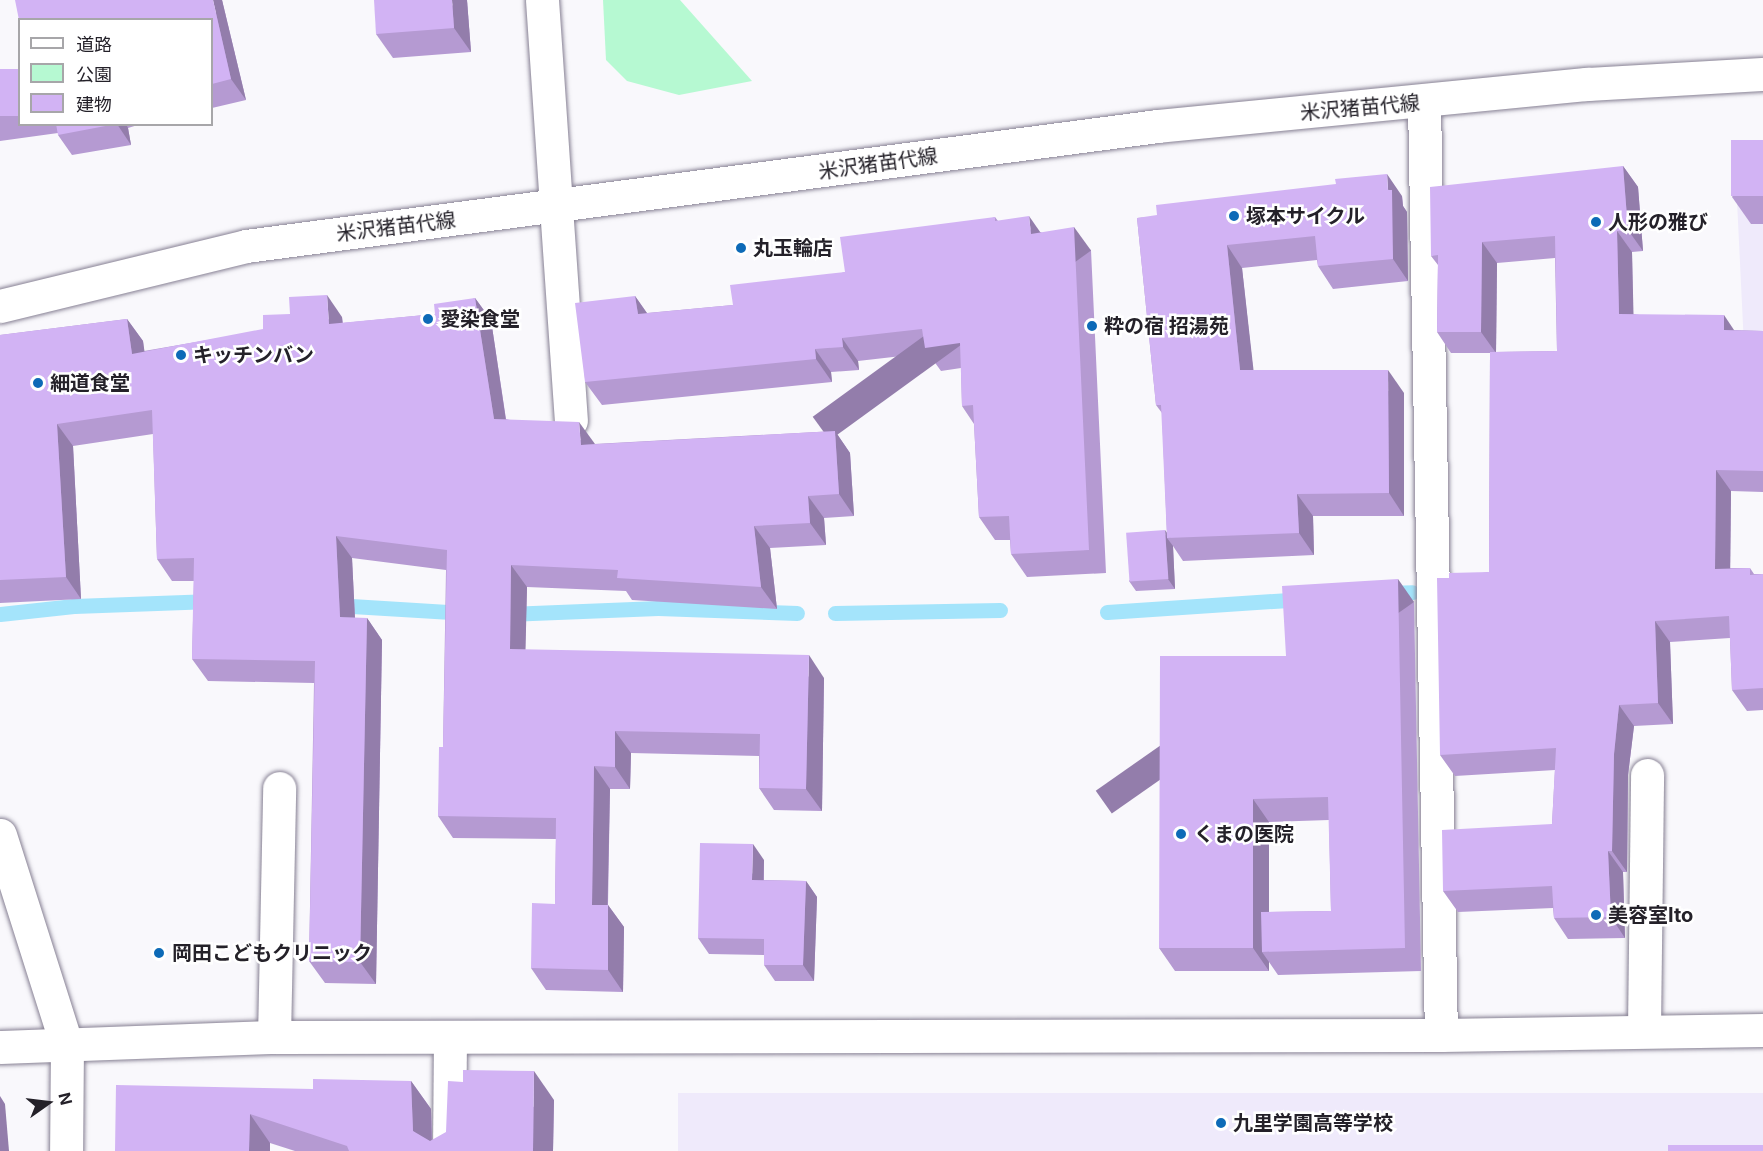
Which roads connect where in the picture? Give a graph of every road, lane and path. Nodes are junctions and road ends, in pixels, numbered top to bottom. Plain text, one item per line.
1 (542, 0) edge
2 (1763, 74) edge
3 (1424, 102) junction
4 (556, 207) junction
5 (0, 306) edge
6 (571, 420) edge
7 (1647, 775) dead end
8 (279, 788) dead end
9 (0, 835) edge
10 (1644, 1029) junction
11 (1763, 1030) edge
12 (1441, 1035) junction
13 (274, 1037) junction
14 (450, 1038) junction
15 (67, 1046) junction
16 (0, 1047) edge
17 (66, 1151) edge
18 (449, 1151) edge

1 - 4 street
2 - 3 street, 米沢猪苗代線
3 - 4 street, 米沢猪苗代線
3 - 12 street
4 - 5 street, 米沢猪苗代線
4 - 6 street
7 - 10 street
8 - 13 street
9 - 15 street
10 - 11 street
10 - 12 street
12 - 14 street
13 - 14 street
13 - 15 street
14 - 18 street
15 - 16 street
15 - 17 street

